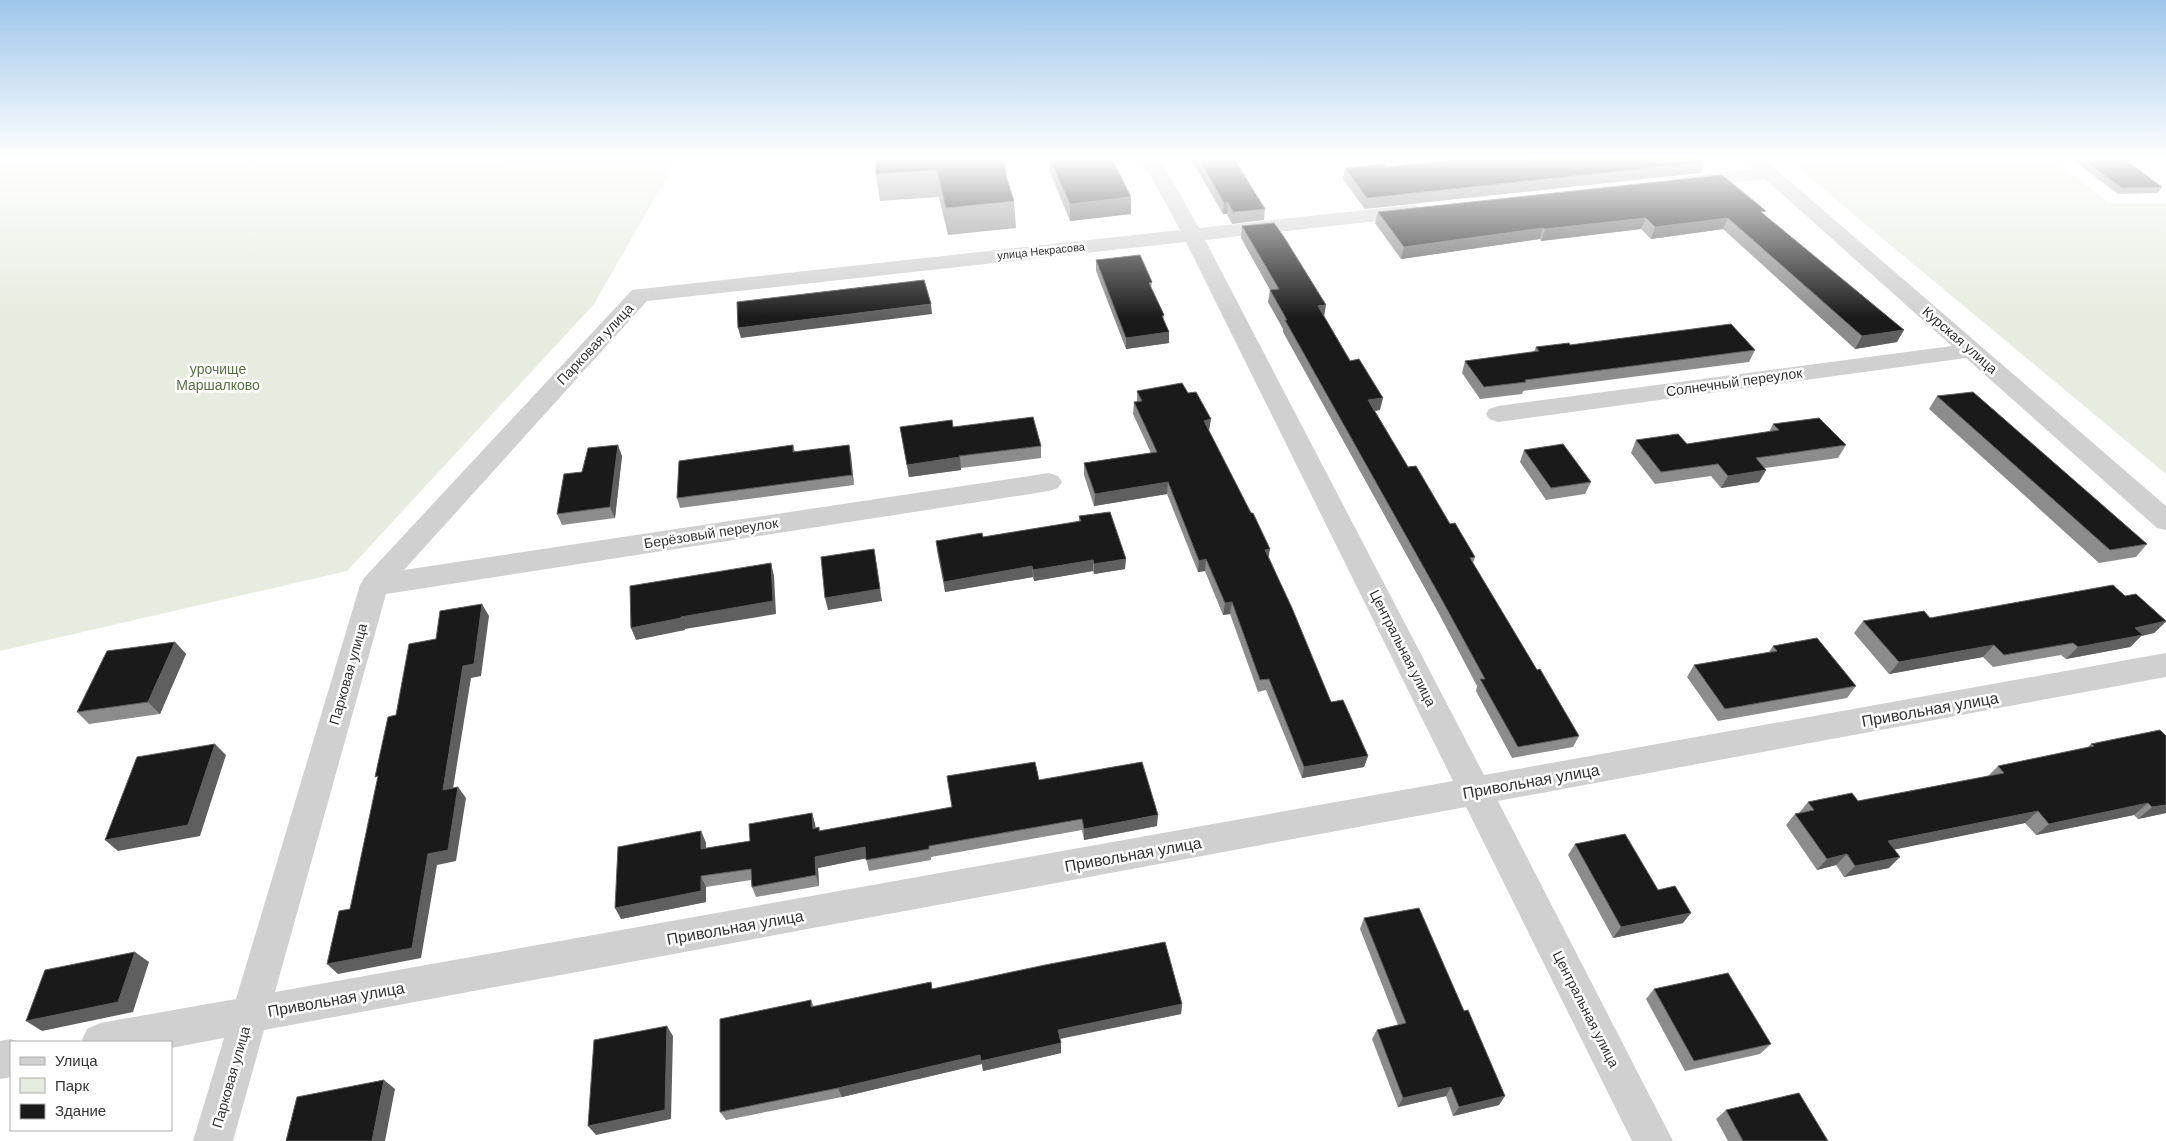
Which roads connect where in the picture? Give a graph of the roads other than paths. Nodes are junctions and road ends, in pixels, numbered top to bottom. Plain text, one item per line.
1 (1180, 212) edge
2 (1407, 212) edge
3 (1815, 212) edge
4 (1193, 235) junction
5 (640, 295) joint
6 (1971, 350) junction
7 (1498, 414) dead end
8 (1049, 482) dead end
9 (2166, 521) edge
10 (374, 585) junction
11 (2166, 665) edge
12 (1476, 791) junction
13 (249, 1015) junction
14 (106, 1041) edge
15 (213, 1141) edge
16 (1652, 1141) edge

1 - 4 street, Центральная улица
2 - 4 street, улица Некрасова
3 - 6 street, Курская улица
4 - 5 street, улица Некрасова
4 - 12 street, Центральная улица
5 - 10 street, Парковая улица
6 - 7 street, Солнечный переулок
6 - 9 street, Курская улица
8 - 10 street, Берёзовый переулок
10 - 13 street, Парковая улица
11 - 12 street, Привольная улица
12 - 13 street, Привольная улица
12 - 16 street, Центральная улица
13 - 14 street, Привольная улица
13 - 15 street, Парковая улица

